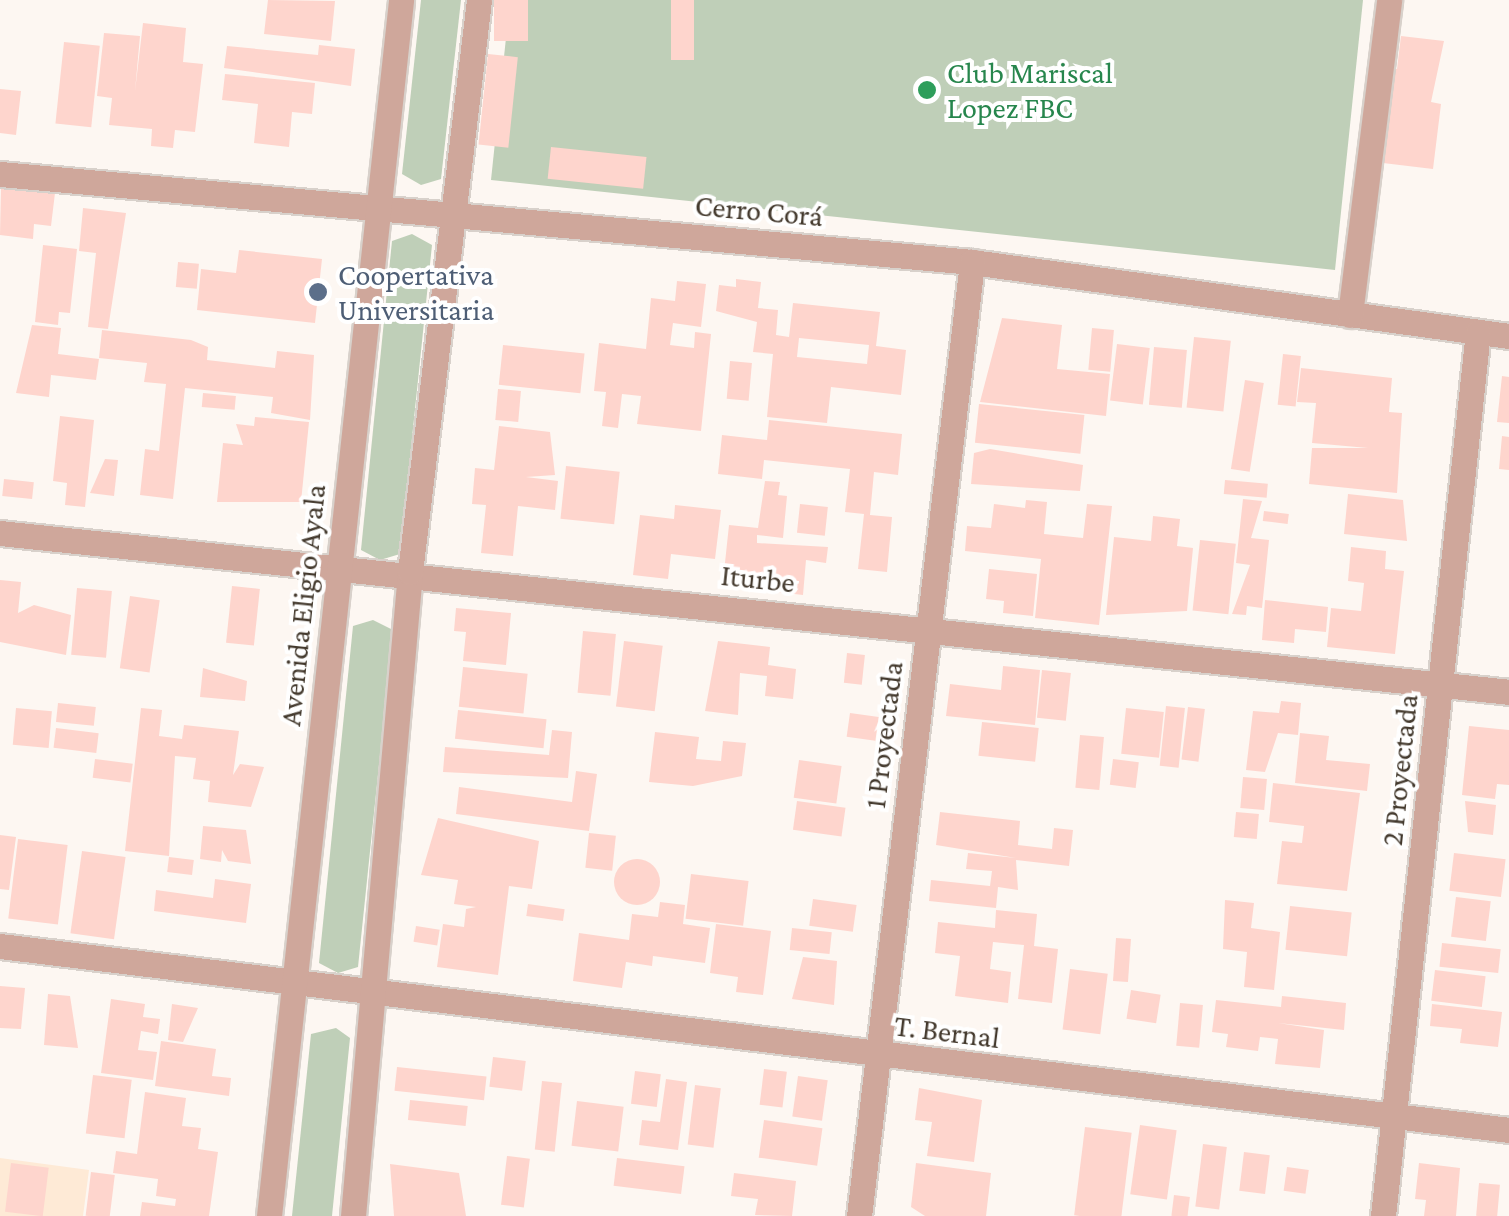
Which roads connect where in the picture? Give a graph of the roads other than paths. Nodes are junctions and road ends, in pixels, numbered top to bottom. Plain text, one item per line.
1 (401, 0) edge
2 (479, 0) edge
3 (1389, 0) edge
4 (0, 174) edge
5 (375, 212) junction
6 (456, 218) junction
7 (972, 262) junction
8 (1350, 315) junction
9 (1478, 332) junction
10 (1509, 336) edge
11 (0, 533) edge
12 (340, 570) junction
13 (410, 572) junction
14 (930, 631) junction
15 (1442, 684) junction
16 (1509, 692) edge
17 (0, 946) edge
18 (294, 984) junction
19 (378, 997) junction
20 (878, 1056) junction
21 (1394, 1119) junction
22 (1509, 1130) edge
23 (269, 1216) edge
24 (354, 1216) edge
25 (859, 1216) edge
26 (1383, 1216) edge

1 - 5 street, Avenida Eligio Ayala
2 - 6 street
3 - 8 street
4 - 5 street, Cerro Corá
5 - 6 street, Cerro Corá
5 - 12 street, Avenida Eligio Ayala
6 - 7 street, Cerro Corá
6 - 13 street
7 - 8 street, Cerro Corá
7 - 14 street, 1 Proyectada
8 - 9 street, Cerro Corá
9 - 10 street, Cerro Corá
9 - 15 street, 2 Proyectada
11 - 12 street, Iturbe
12 - 13 street, Iturbe
12 - 18 street, Avenida Eligio Ayala
13 - 14 street, Iturbe
13 - 19 street
14 - 15 street, Iturbe
14 - 20 street, 1 Proyectada
15 - 16 street, Iturbe
15 - 21 street, 2 Proyectada
17 - 18 street, T. Bernal
18 - 19 street, T. Bernal
18 - 23 street, Avenida Eligio Ayala
19 - 20 street, T. Bernal
19 - 24 street
20 - 21 street, T. Bernal
20 - 25 street, 1 Proyectada
21 - 22 street, T. Bernal
21 - 26 street, 2 Proyectada

